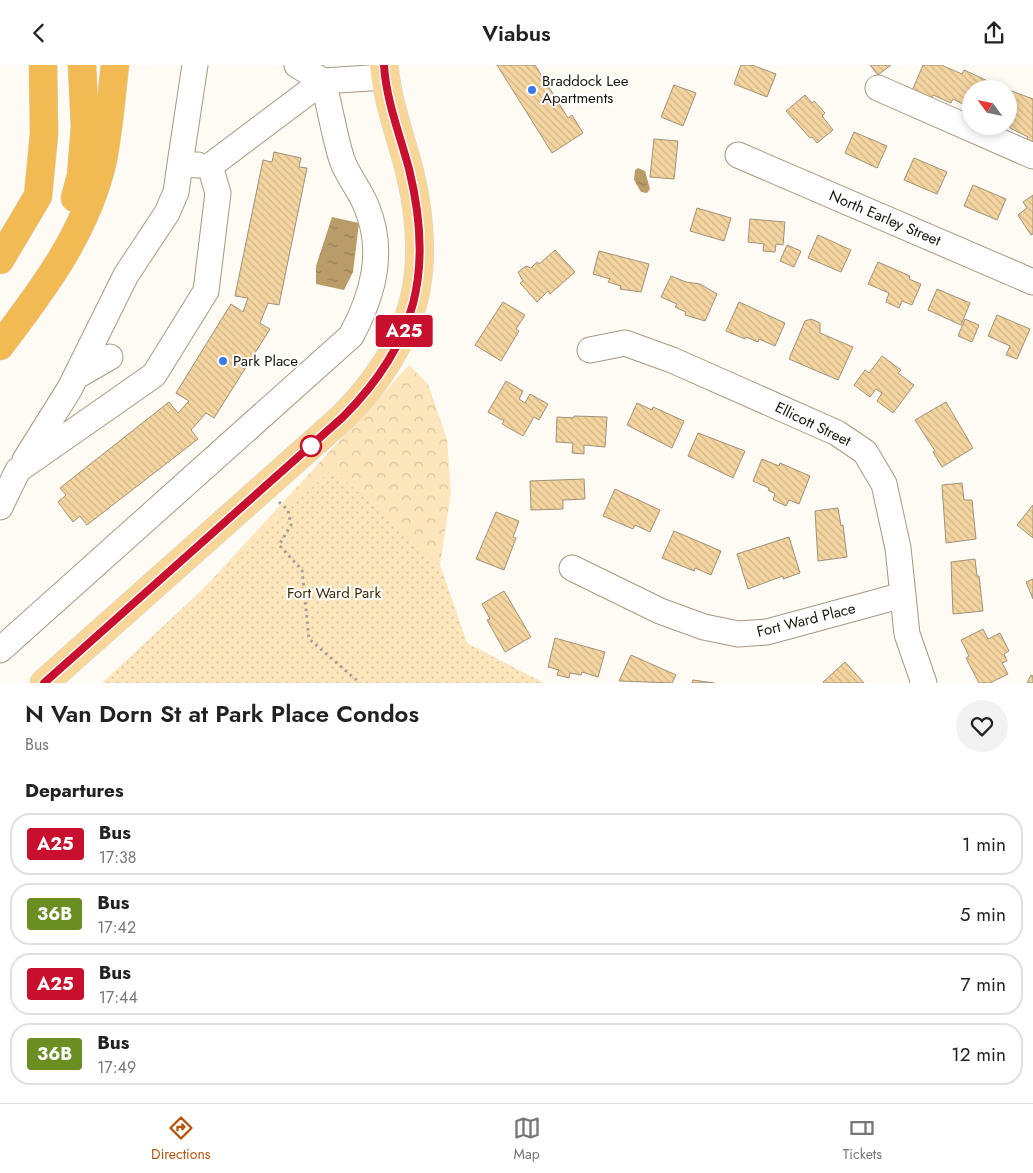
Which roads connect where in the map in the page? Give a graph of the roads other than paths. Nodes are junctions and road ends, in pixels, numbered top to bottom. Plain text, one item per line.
1 (43, 65) edge
2 (82, 65) edge
3 (115, 65) edge
4 (195, 65) edge
5 (297, 65) edge
6 (385, 71) edge
7 (323, 81) junction
8 (878, 88) dead end
9 (738, 155) dead end
10 (1033, 156) edge
11 (180, 164) junction
12 (210, 166) junction
13 (0, 260) edge
14 (1033, 282) edge
15 (44, 289) junction
16 (0, 345) edge
17 (590, 350) dead end
18 (110, 357) dead end
19 (77, 375) junction
20 (18, 471) junction
21 (0, 507) edge
22 (572, 568) dead end
23 (903, 595) junction
24 (0, 650) edge
25 (44, 683) edge
26 (924, 683) edge

1 - 13 highway
2 - 15 highway
3 - 15 highway
4 - 11 street
5 - 7 street
6 - 7 street
6 - 25 main road
7 - 12 street
7 - 24 street
8 - 10 street
9 - 14 street, North Earley Street
11 - 12 street
11 - 19 street
12 - 20 street
15 - 16 highway
17 - 23 street, Ellicott Street
18 - 19 street
19 - 20 street
20 - 21 street
22 - 23 street, Fort Ward Place
23 - 26 street, Ellicott Street

